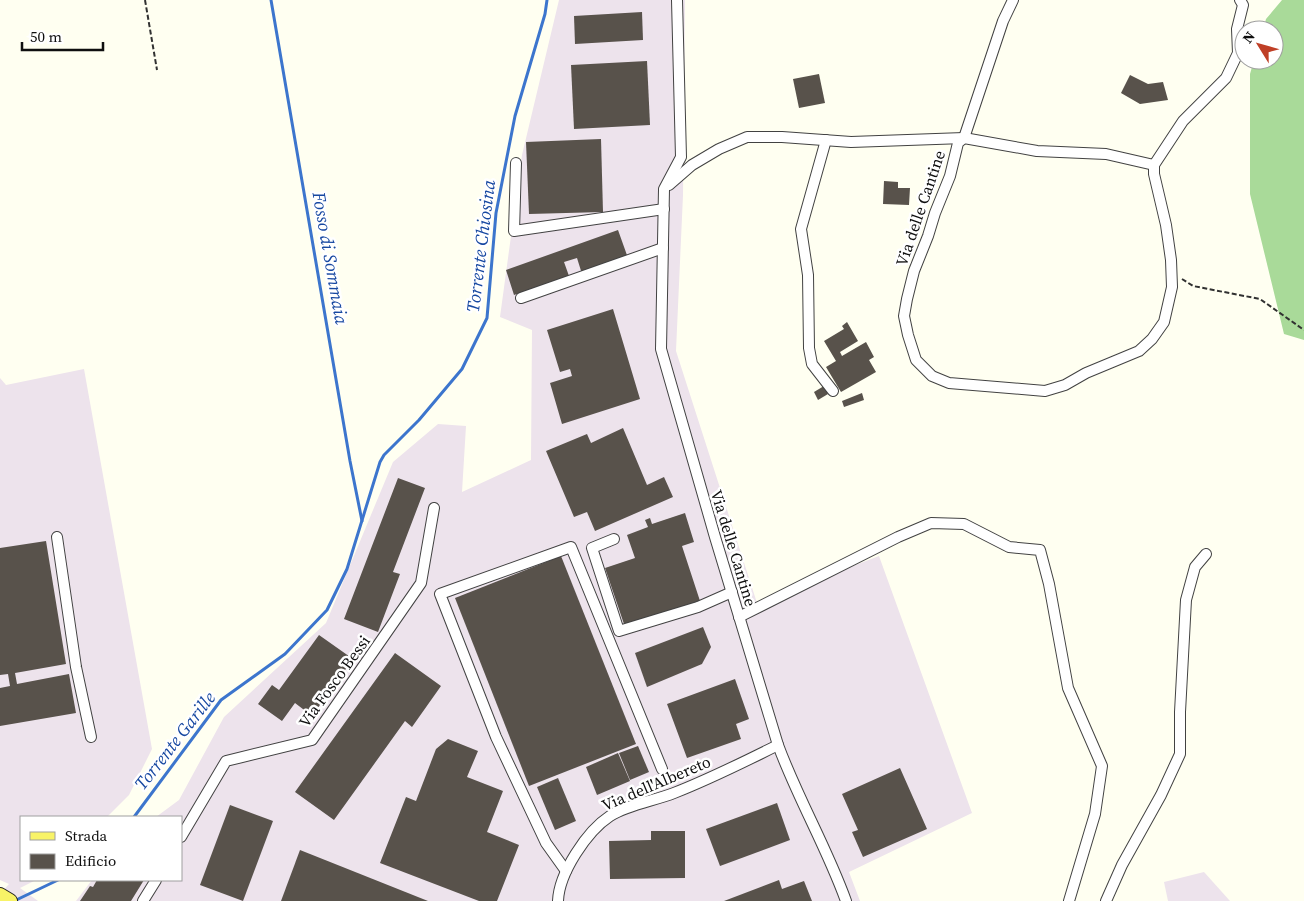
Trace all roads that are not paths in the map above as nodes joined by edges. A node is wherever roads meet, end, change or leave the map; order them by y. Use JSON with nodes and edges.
{"nodes":[{"id":1,"x":677,"y":0,"type":"edge"},
{"id":2,"x":1013,"y":0,"type":"edge"},
{"id":3,"x":1240,"y":0,"type":"edge"},
{"id":4,"x":964,"y":138,"type":"junction"},
{"id":5,"x":826,"y":140,"type":"junction"},
{"id":6,"x":516,"y":163,"type":"dead end"},
{"id":7,"x":1154,"y":165,"type":"junction"},
{"id":8,"x":664,"y":189,"type":"junction"},
{"id":9,"x":664,"y":209,"type":"junction"},
{"id":10,"x":663,"y":248,"type":"junction"},
{"id":11,"x":521,"y":298,"type":"dead end"},
{"id":12,"x":833,"y":391,"type":"dead end"},
{"id":13,"x":434,"y":508,"type":"dead end"},
{"id":14,"x":57,"y":537,"type":"dead end"},
{"id":15,"x":614,"y":540,"type":"dead end"},
{"id":16,"x":1206,"y":554,"type":"dead end"},
{"id":17,"x":732,"y":592,"type":"junction"},
{"id":18,"x":739,"y":616,"type":"junction"},
{"id":19,"x":91,"y":737,"type":"dead end"},
{"id":20,"x":778,"y":746,"type":"junction"},
{"id":21,"x":662,"y":769,"type":"dead end"},
{"id":22,"x":182,"y":835,"type":"edge"},
{"id":23,"x":566,"y":871,"type":"junction"},
{"id":24,"x":155,"y":881,"type":"edge"},
{"id":25,"x":0,"y":895,"type":"edge"},
{"id":26,"x":10,"y":901,"type":"edge"},
{"id":27,"x":143,"y":901,"type":"edge"},
{"id":28,"x":558,"y":901,"type":"edge"},
{"id":29,"x":846,"y":901,"type":"edge"},
{"id":30,"x":1069,"y":901,"type":"edge"},
{"id":31,"x":1106,"y":901,"type":"edge"}],
"edges":[{"from":1,"to":8,"type":"street","name":"Via delle Cantine"},
{"from":2,"to":4,"type":"street","name":"Via delle Cantine"},
{"from":3,"to":7,"type":"street"},
{"from":4,"to":5,"type":"street","name":"Via delle Cantine"},
{"from":4,"to":7,"type":"street","name":"Via delle Cantine"},
{"from":4,"to":7,"type":"street","name":"Via delle Cantine"},
{"from":5,"to":8,"type":"street","name":"Via delle Cantine"},
{"from":5,"to":12,"type":"street"},
{"from":6,"to":9,"type":"street"},
{"from":8,"to":9,"type":"street","name":"Via delle Cantine"},
{"from":9,"to":10,"type":"street","name":"Via delle Cantine"},
{"from":10,"to":11,"type":"street"},
{"from":10,"to":17,"type":"street","name":"Via delle Cantine"},
{"from":13,"to":22,"type":"street","name":"Via Fosco Bessi"},
{"from":14,"to":19,"type":"street"},
{"from":15,"to":17,"type":"street"},
{"from":16,"to":31,"type":"street"},
{"from":17,"to":18,"type":"street","name":"Via delle Cantine"},
{"from":18,"to":20,"type":"street","name":"Via delle Cantine"},
{"from":18,"to":30,"type":"street"},
{"from":20,"to":23,"type":"street","name":"Via dell'Albereto"},
{"from":20,"to":29,"type":"street","name":"Via delle Cantine"},
{"from":21,"to":23,"type":"street"},
{"from":23,"to":28,"type":"street","name":"Via dell'Albereto"},
{"from":24,"to":27,"type":"street"},
{"from":25,"to":26,"type":"main road"}]}
